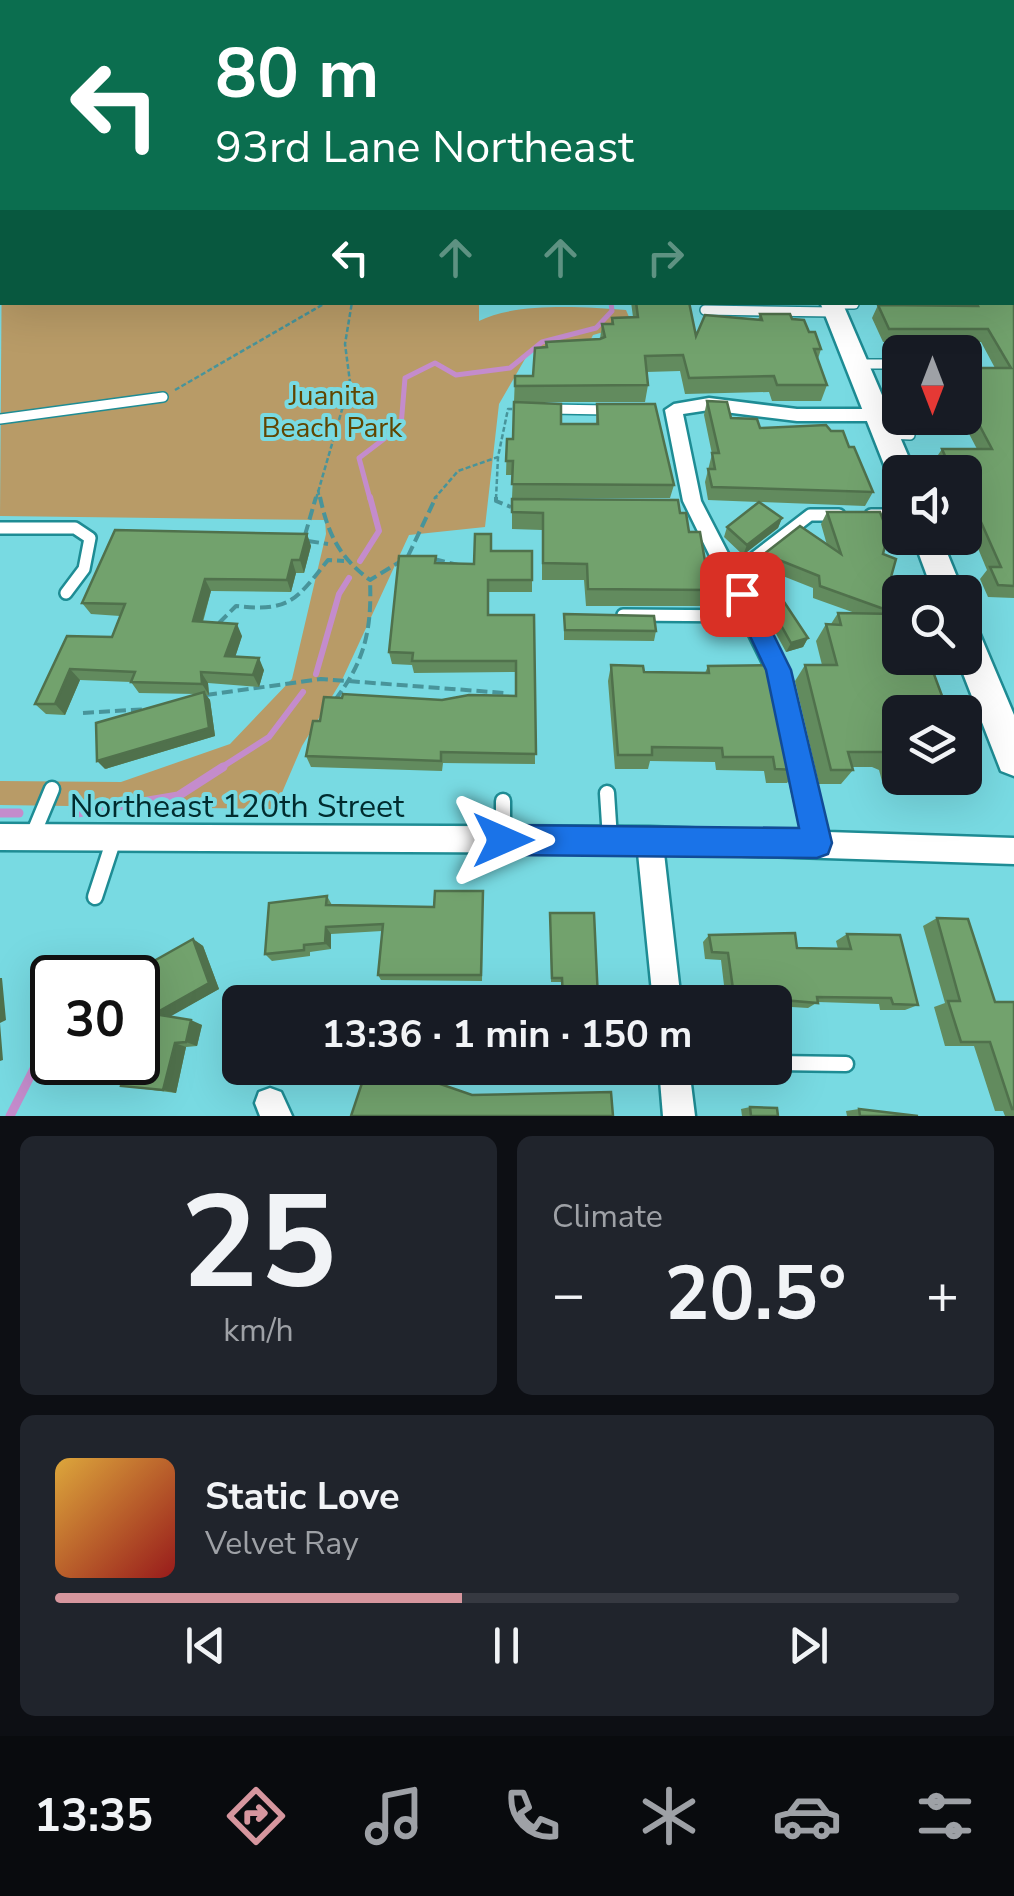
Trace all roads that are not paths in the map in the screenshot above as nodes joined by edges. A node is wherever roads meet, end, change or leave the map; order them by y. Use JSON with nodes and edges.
{"nodes":[{"id":1,"x":838,"y":306,"type":"edge"},
{"id":2,"x":705,"y":310,"type":"dead end"},
{"id":3,"x":856,"y":364,"type":"junction"},
{"id":4,"x":882,"y":364,"type":"edge"},
{"id":5,"x":163,"y":397,"type":"road end"},
{"id":6,"x":518,"y":409,"type":"edge"},
{"id":7,"x":616,"y":410,"type":"edge"},
{"id":8,"x":882,"y":412,"type":"edge"},
{"id":9,"x":0,"y":419,"type":"edge"},
{"id":10,"x":882,"y":427,"type":"edge"},
{"id":11,"x":846,"y":515,"type":"edge"},
{"id":12,"x":864,"y":515,"type":"edge"},
{"id":13,"x":882,"y":515,"type":"edge"},
{"id":14,"x":0,"y":528,"type":"edge"},
{"id":15,"x":731,"y":576,"type":"junction"},
{"id":16,"x":66,"y":593,"type":"dead end"},
{"id":17,"x":615,"y":615,"type":"edge"},
{"id":18,"x":752,"y":616,"type":"junction"},
{"id":19,"x":982,"y":667,"type":"edge"},
{"id":20,"x":1014,"y":759,"type":"edge"},
{"id":21,"x":52,"y":790,"type":"dead end"},
{"id":22,"x":607,"y":793,"type":"dead end"},
{"id":23,"x":504,"y":801,"type":"dead end"},
{"id":24,"x":0,"y":836,"type":"edge"},
{"id":25,"x":31,"y":838,"type":"junction"},
{"id":26,"x":114,"y":838,"type":"junction"},
{"id":27,"x":503,"y":840,"type":"junction"},
{"id":28,"x":610,"y":840,"type":"junction"},
{"id":29,"x":650,"y":840,"type":"junction"},
{"id":30,"x":817,"y":843,"type":"junction"},
{"id":31,"x":1014,"y":852,"type":"edge"},
{"id":32,"x":95,"y":897,"type":"dead end"},
{"id":33,"x":665,"y":985,"type":"edge"},
{"id":34,"x":792,"y":1063,"type":"edge"},
{"id":35,"x":846,"y":1064,"type":"dead end"},
{"id":36,"x":676,"y":1085,"type":"edge"},
{"id":37,"x":679,"y":1116,"type":"edge"}],
"edges":[{"from":1,"to":2,"type":"lane"},
{"from":1,"to":3,"type":"street"},
{"from":3,"to":4,"type":"lane"},
{"from":3,"to":8,"type":"street"},
{"from":5,"to":9,"type":"lane"},
{"from":6,"to":7,"type":"lane"},
{"from":10,"to":15,"type":"street"},
{"from":11,"to":15,"type":"lane"},
{"from":12,"to":13,"type":"lane"},
{"from":14,"to":16,"type":"lane"},
{"from":15,"to":18,"type":"street"},
{"from":17,"to":18,"type":"lane"},
{"from":18,"to":30,"type":"street"},
{"from":19,"to":20,"type":"street"},
{"from":21,"to":25,"type":"lane"},
{"from":22,"to":28,"type":"lane"},
{"from":23,"to":27,"type":"lane"},
{"from":24,"to":25,"type":"street","name":"Northeast 120th Street"},
{"from":25,"to":26,"type":"street","name":"Northeast 120th Street"},
{"from":26,"to":27,"type":"street","name":"Northeast 120th Street"},
{"from":26,"to":32,"type":"lane"},
{"from":27,"to":28,"type":"street","name":"Northeast 120th Street"},
{"from":28,"to":29,"type":"street","name":"Northeast 120th Street"},
{"from":29,"to":30,"type":"street","name":"Northeast 120th Street"},
{"from":29,"to":33,"type":"street"},
{"from":30,"to":31,"type":"street","name":"Northeast 120th Street"},
{"from":34,"to":35,"type":"lane"},
{"from":36,"to":37,"type":"street"}]}
